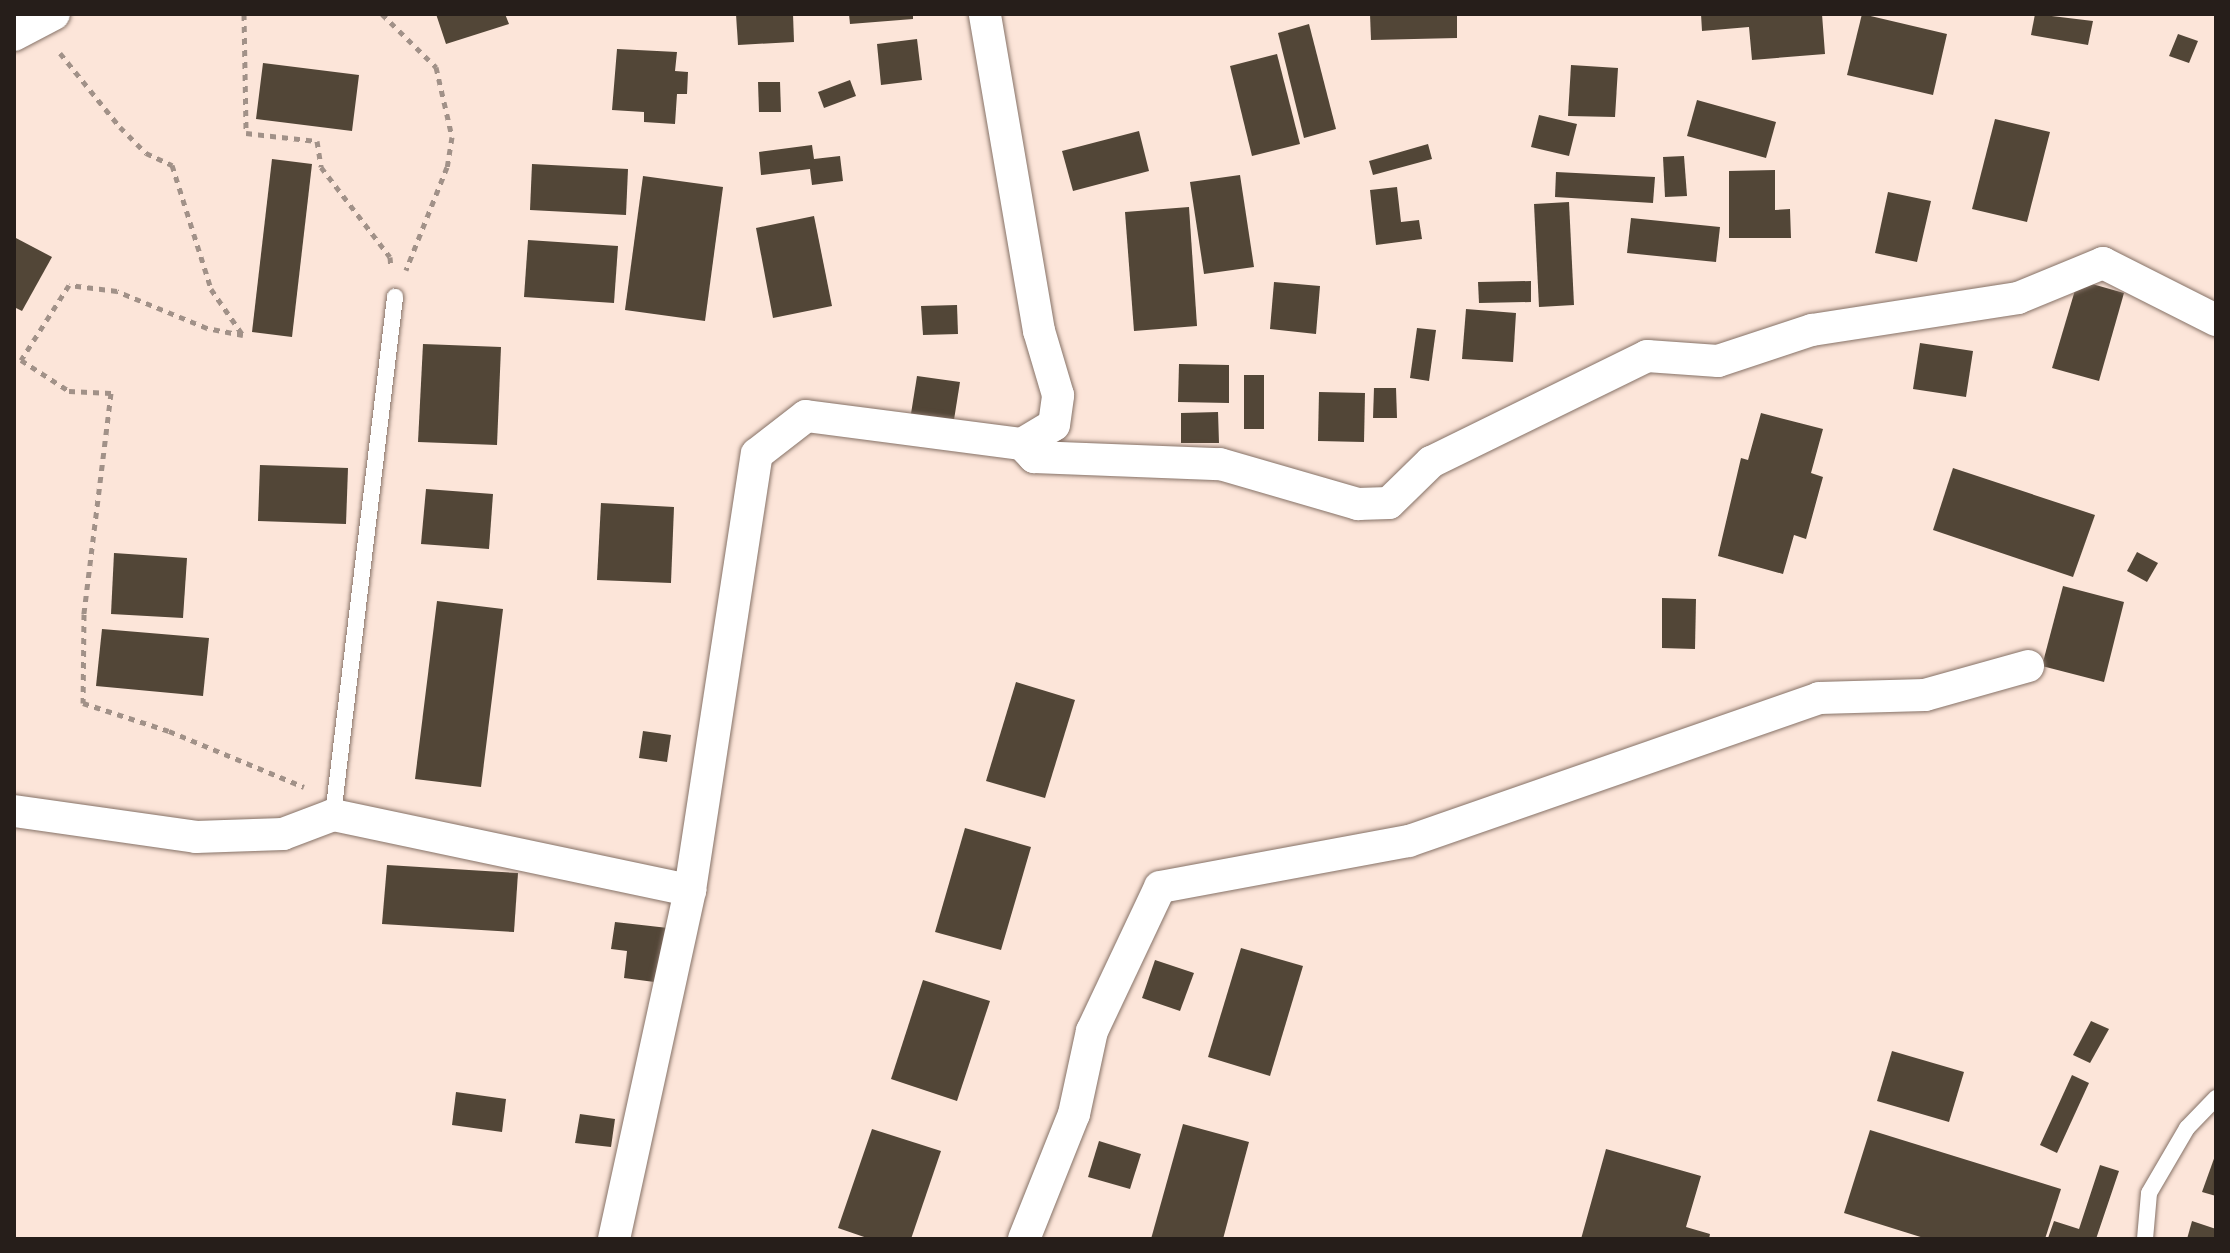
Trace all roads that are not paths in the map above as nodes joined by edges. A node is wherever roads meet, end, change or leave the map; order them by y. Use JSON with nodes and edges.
{"nodes":[{"id":1,"x":985,"y":14,"type":"edge"},
{"id":2,"x":395,"y":297,"type":"road end"},
{"id":3,"x":2216,"y":320,"type":"edge"},
{"id":4,"x":1022,"y":444,"type":"junction"},
{"id":5,"x":2028,"y":666,"type":"dead end"},
{"id":6,"x":334,"y":808,"type":"junction"},
{"id":7,"x":14,"y":811,"type":"edge"},
{"id":8,"x":690,"y":890,"type":"junction"},
{"id":9,"x":2216,"y":1098,"type":"edge"},
{"id":10,"x":614,"y":1239,"type":"edge"},
{"id":11,"x":1024,"y":1239,"type":"edge"},
{"id":12,"x":2145,"y":1239,"type":"edge"}],
"edges":[{"from":1,"to":4,"type":"street"},
{"from":2,"to":6,"type":"lane"},
{"from":3,"to":4,"type":"street"},
{"from":4,"to":8,"type":"street"},
{"from":5,"to":11,"type":"street"},
{"from":6,"to":7,"type":"street"},
{"from":6,"to":8,"type":"street"},
{"from":8,"to":10,"type":"street"},
{"from":9,"to":12,"type":"lane"}]}
